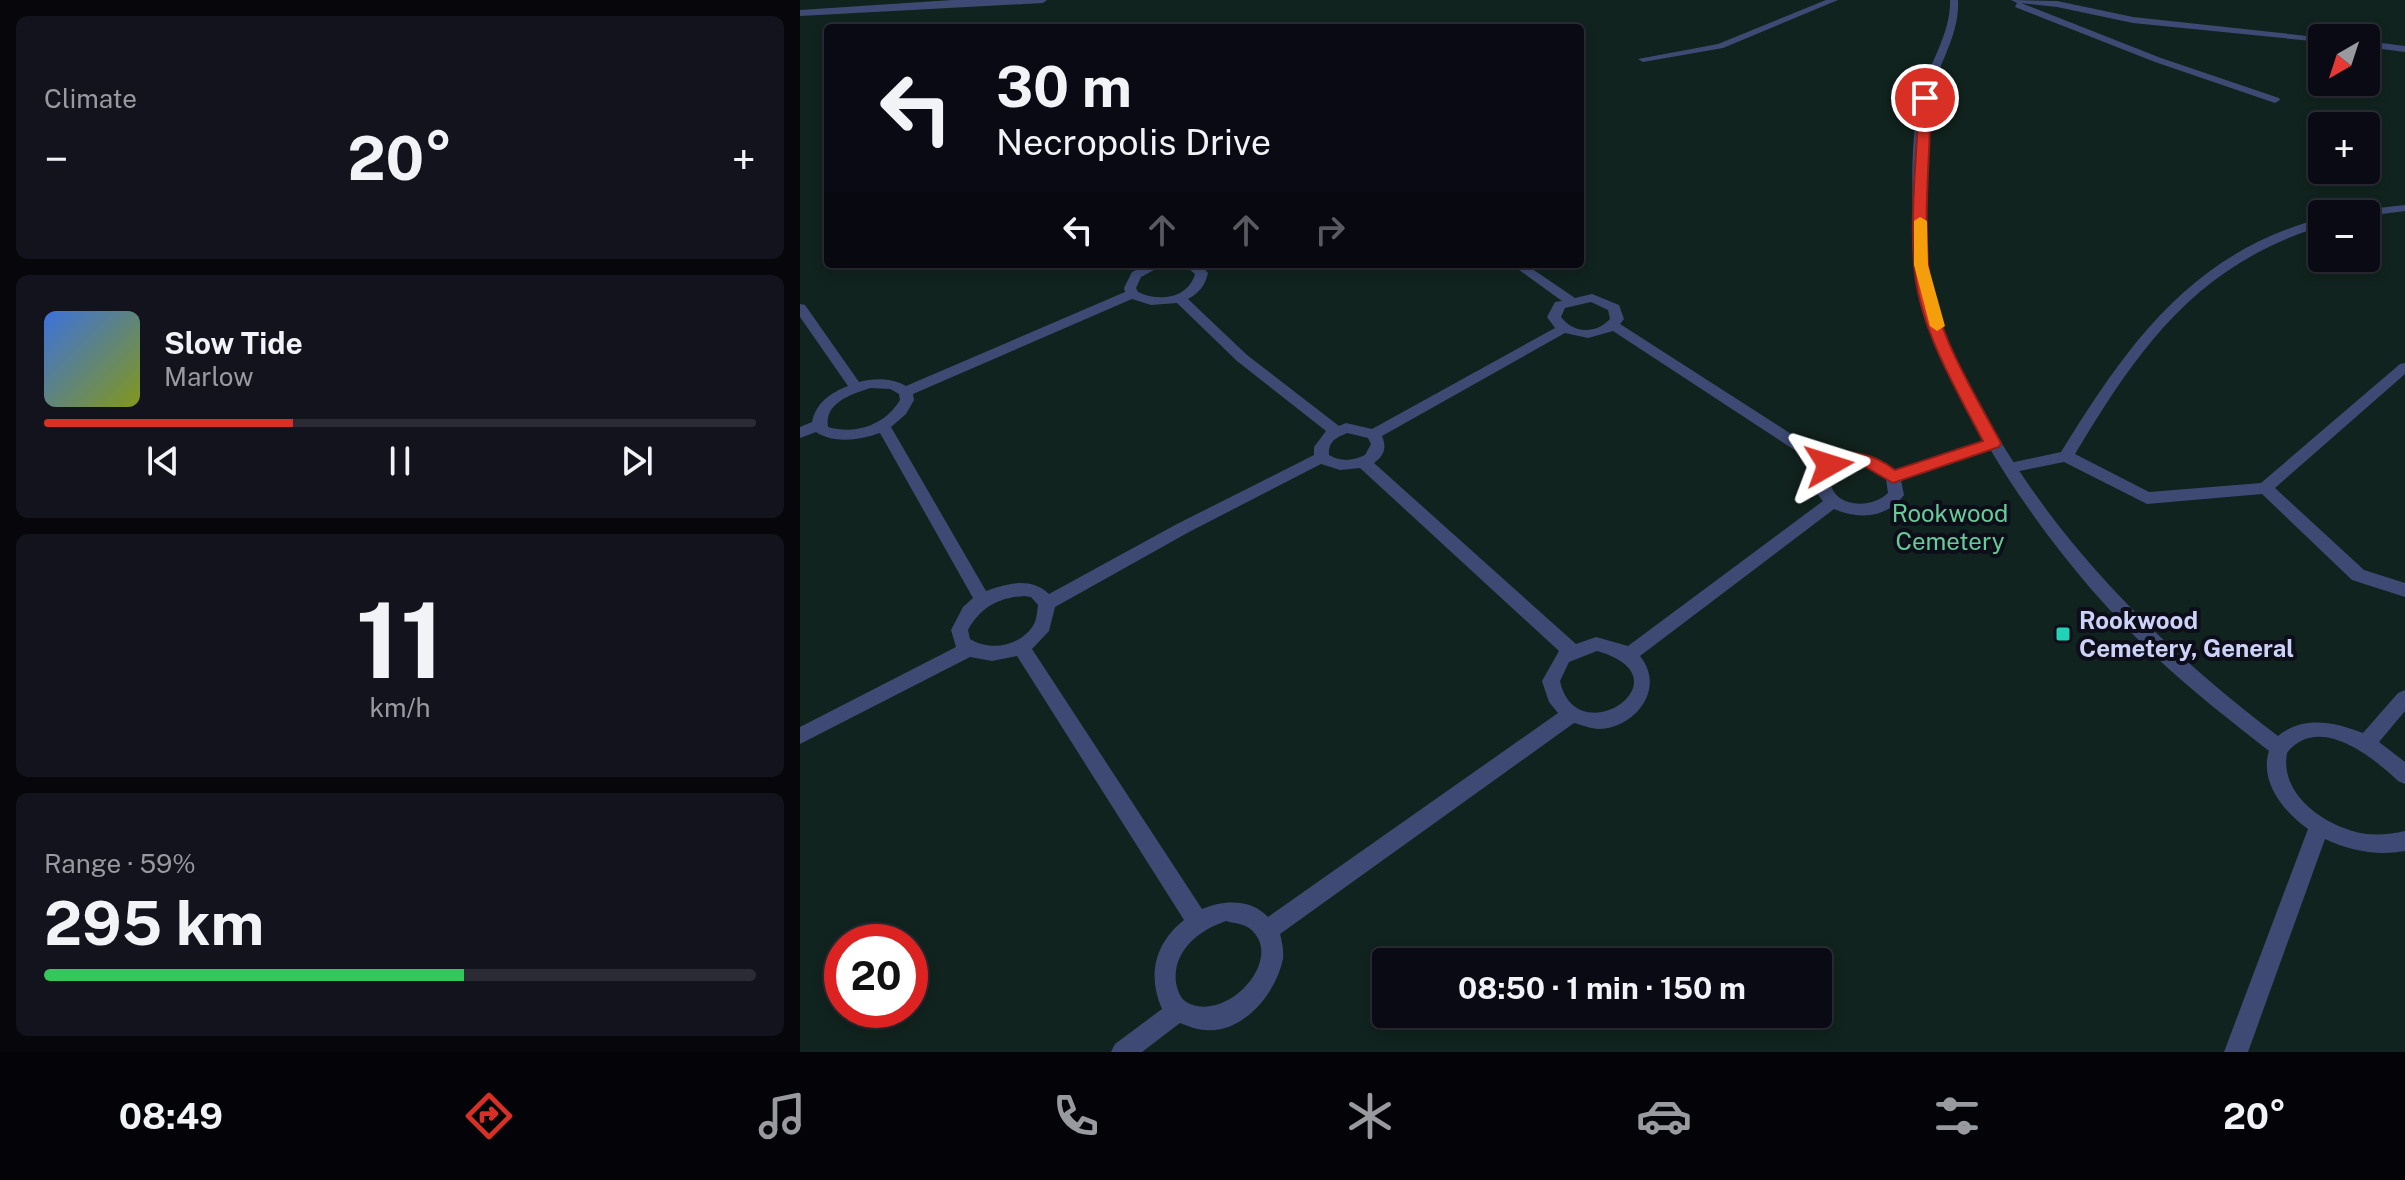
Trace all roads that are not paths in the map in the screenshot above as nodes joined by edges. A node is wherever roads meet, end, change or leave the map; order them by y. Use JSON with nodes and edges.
{"nodes":[{"id":1,"x":962,"y":0,"type":"edge"},
{"id":2,"x":1043,"y":0,"type":"edge"},
{"id":3,"x":1834,"y":0,"type":"edge"},
{"id":4,"x":1954,"y":0,"type":"edge"},
{"id":5,"x":2007,"y":0,"type":"edge"},
{"id":6,"x":2015,"y":0,"type":"edge"},
{"id":7,"x":944,"y":5,"type":"junction"},
{"id":8,"x":800,"y":13,"type":"edge"},
{"id":9,"x":2308,"y":38,"type":"edge"},
{"id":10,"x":2380,"y":46,"type":"edge"},
{"id":11,"x":2405,"y":49,"type":"edge"},
{"id":12,"x":1643,"y":59,"type":"dead end"},
{"id":13,"x":2275,"y":100,"type":"dead end"},
{"id":14,"x":2405,"y":208,"type":"edge"},
{"id":15,"x":2380,"y":209,"type":"edge"},
{"id":16,"x":2308,"y":226,"type":"edge"},
{"id":17,"x":1147,"y":268,"type":"edge"},
{"id":18,"x":1199,"y":268,"type":"edge"},
{"id":19,"x":1523,"y":268,"type":"edge"},
{"id":20,"x":1132,"y":294,"type":"junction"},
{"id":21,"x":1179,"y":298,"type":"junction"},
{"id":22,"x":1570,"y":300,"type":"junction"},
{"id":23,"x":800,"y":308,"type":"edge"},
{"id":24,"x":1613,"y":325,"type":"junction"},
{"id":25,"x":1563,"y":329,"type":"junction"},
{"id":26,"x":2405,"y":367,"type":"edge"},
{"id":27,"x":856,"y":388,"type":"junction"},
{"id":28,"x":905,"y":392,"type":"junction"},
{"id":29,"x":819,"y":425,"type":"junction"},
{"id":30,"x":883,"y":425,"type":"junction"},
{"id":31,"x":1336,"y":431,"type":"junction"},
{"id":32,"x":800,"y":433,"type":"edge"},
{"id":33,"x":1374,"y":434,"type":"junction"},
{"id":34,"x":1993,"y":443,"type":"junction"},
{"id":35,"x":2066,"y":456,"type":"junction"},
{"id":36,"x":1322,"y":457,"type":"junction"},
{"id":37,"x":1364,"y":463,"type":"junction"},
{"id":38,"x":1829,"y":465,"type":"junction"},
{"id":39,"x":2010,"y":468,"type":"junction"},
{"id":40,"x":1893,"y":477,"type":"junction"},
{"id":41,"x":2265,"y":488,"type":"junction"},
{"id":42,"x":1833,"y":502,"type":"junction"},
{"id":43,"x":2405,"y":590,"type":"edge"},
{"id":44,"x":983,"y":600,"type":"junction"},
{"id":45,"x":1047,"y":603,"type":"junction"},
{"id":46,"x":1021,"y":647,"type":"junction"},
{"id":47,"x":967,"y":650,"type":"junction"},
{"id":48,"x":1571,"y":651,"type":"junction"},
{"id":49,"x":1629,"y":655,"type":"junction"},
{"id":50,"x":2405,"y":698,"type":"edge"},
{"id":51,"x":1572,"y":714,"type":"junction"},
{"id":52,"x":800,"y":736,"type":"edge"},
{"id":53,"x":2366,"y":743,"type":"junction"},
{"id":54,"x":2279,"y":748,"type":"junction"},
{"id":55,"x":2405,"y":775,"type":"edge"},
{"id":56,"x":2319,"y":826,"type":"junction"},
{"id":57,"x":2405,"y":841,"type":"edge"},
{"id":58,"x":1197,"y":921,"type":"junction"},
{"id":59,"x":1267,"y":930,"type":"junction"},
{"id":60,"x":1178,"y":1011,"type":"junction"},
{"id":61,"x":1123,"y":1052,"type":"edge"},
{"id":62,"x":2236,"y":1052,"type":"edge"}],
"edges":[{"from":1,"to":7,"type":"street"},
{"from":2,"to":7,"type":"street"},
{"from":3,"to":12,"type":"street"},
{"from":4,"to":34,"type":"street"},
{"from":5,"to":13,"type":"street"},
{"from":6,"to":9,"type":"street"},
{"from":7,"to":8,"type":"street"},
{"from":10,"to":11,"type":"street"},
{"from":14,"to":15,"type":"street"},
{"from":16,"to":35,"type":"street"},
{"from":17,"to":20,"type":"street"},
{"from":18,"to":21,"type":"street"},
{"from":19,"to":22,"type":"street"},
{"from":20,"to":21,"type":"street"},
{"from":20,"to":28,"type":"street"},
{"from":21,"to":31,"type":"street"},
{"from":22,"to":24,"type":"street"},
{"from":22,"to":25,"type":"street"},
{"from":23,"to":27,"type":"street"},
{"from":24,"to":25,"type":"street"},
{"from":24,"to":38,"type":"street"},
{"from":25,"to":33,"type":"street"},
{"from":26,"to":41,"type":"street"},
{"from":27,"to":28,"type":"street"},
{"from":27,"to":29,"type":"street"},
{"from":28,"to":30,"type":"street"},
{"from":29,"to":30,"type":"street"},
{"from":29,"to":32,"type":"street"},
{"from":30,"to":44,"type":"street"},
{"from":31,"to":33,"type":"street"},
{"from":31,"to":36,"type":"street"},
{"from":33,"to":37,"type":"street"},
{"from":34,"to":39,"type":"street"},
{"from":34,"to":40,"type":"street"},
{"from":35,"to":39,"type":"street"},
{"from":35,"to":41,"type":"street"},
{"from":36,"to":37,"type":"street"},
{"from":36,"to":45,"type":"street"},
{"from":37,"to":48,"type":"street"},
{"from":38,"to":40,"type":"street"},
{"from":38,"to":42,"type":"street"},
{"from":39,"to":54,"type":"street"},
{"from":40,"to":42,"type":"street"},
{"from":41,"to":43,"type":"street"},
{"from":42,"to":49,"type":"street"},
{"from":44,"to":45,"type":"street"},
{"from":44,"to":47,"type":"street"},
{"from":45,"to":46,"type":"street"},
{"from":46,"to":47,"type":"street"},
{"from":46,"to":58,"type":"street"},
{"from":47,"to":52,"type":"street"},
{"from":48,"to":49,"type":"street"},
{"from":48,"to":51,"type":"street"},
{"from":49,"to":51,"type":"street"},
{"from":50,"to":53,"type":"street"},
{"from":51,"to":59,"type":"street"},
{"from":53,"to":54,"type":"street"},
{"from":53,"to":55,"type":"street"},
{"from":54,"to":56,"type":"street"},
{"from":56,"to":57,"type":"street"},
{"from":56,"to":62,"type":"street"},
{"from":58,"to":59,"type":"street"},
{"from":58,"to":60,"type":"street"},
{"from":59,"to":60,"type":"street"},
{"from":60,"to":61,"type":"street"}]}
